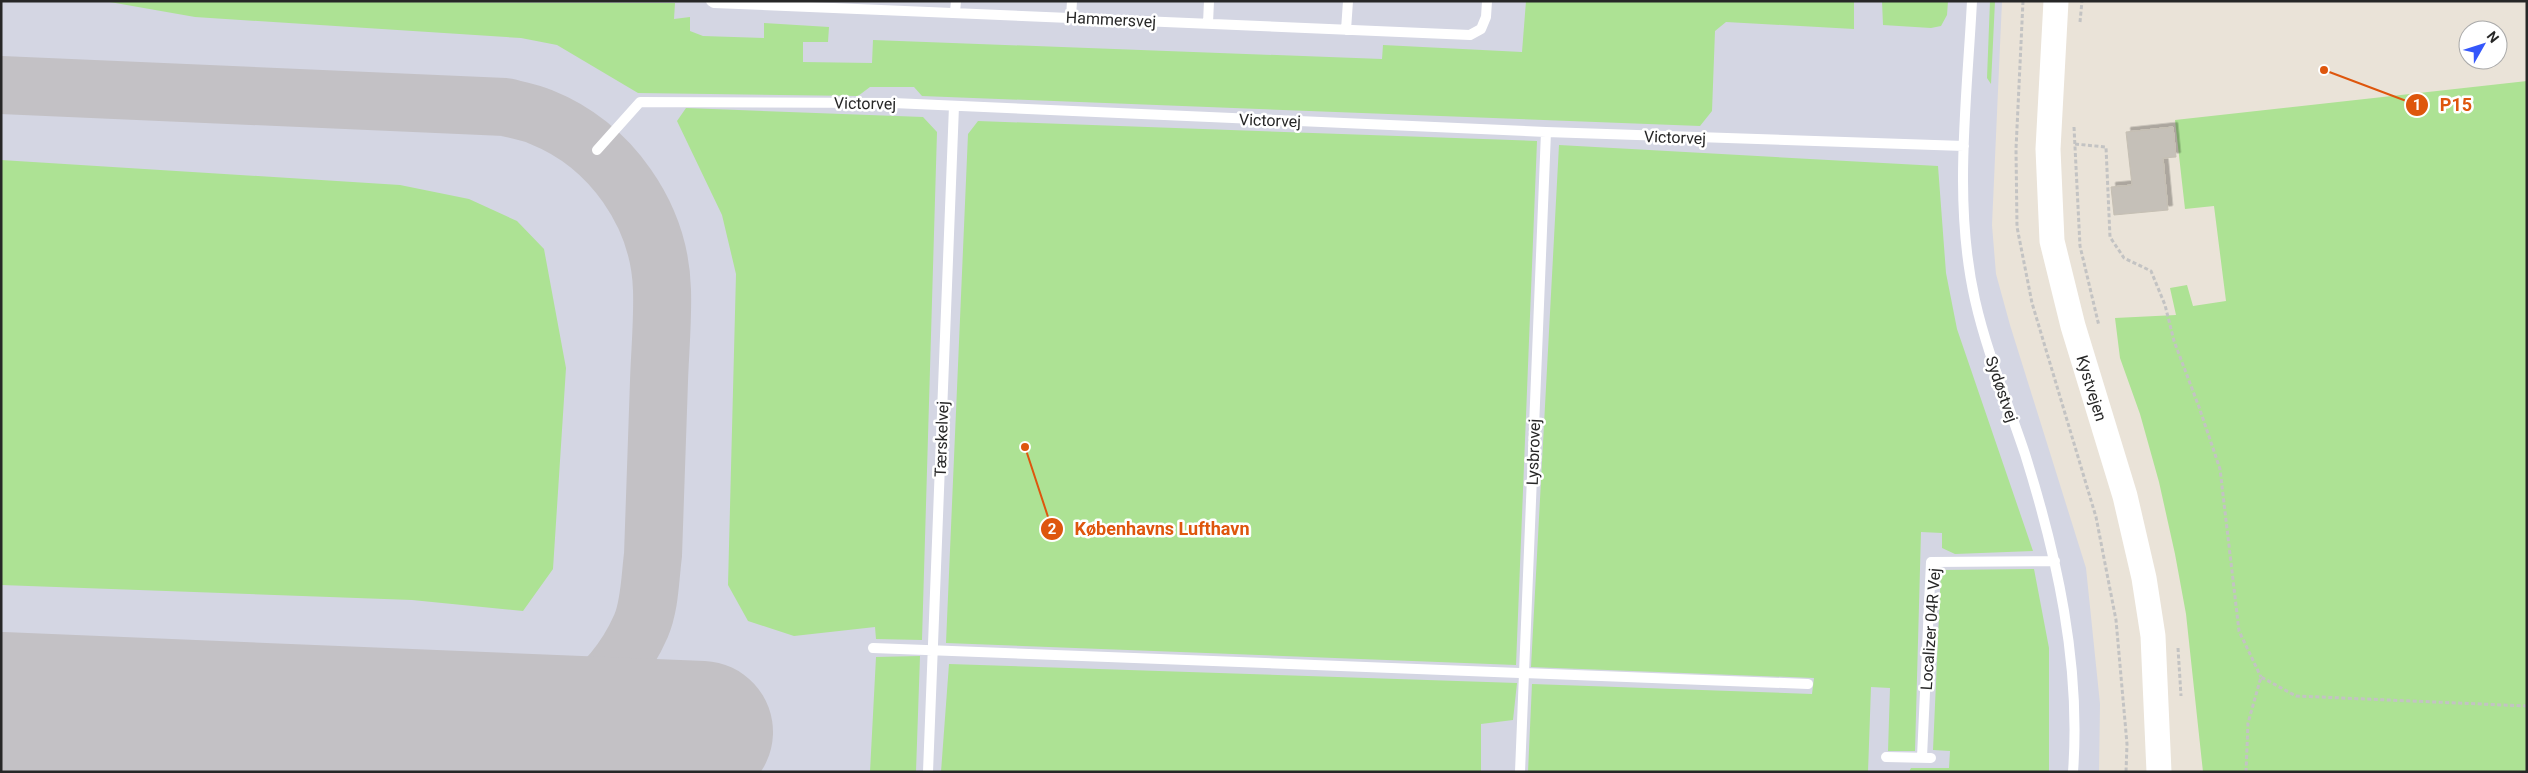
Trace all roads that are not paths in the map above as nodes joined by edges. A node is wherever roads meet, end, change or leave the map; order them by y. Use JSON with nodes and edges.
{"nodes":[{"id":1,"x":711,"y":1,"type":"edge"},
{"id":2,"x":956,"y":1,"type":"edge"},
{"id":3,"x":1072,"y":1,"type":"edge"},
{"id":4,"x":1209,"y":1,"type":"edge"},
{"id":5,"x":1348,"y":1,"type":"edge"},
{"id":6,"x":1487,"y":1,"type":"edge"},
{"id":7,"x":1972,"y":1,"type":"edge"},
{"id":8,"x":2056,"y":1,"type":"edge"},
{"id":9,"x":762,"y":3,"type":"edge"},
{"id":10,"x":902,"y":6,"type":"edge"},
{"id":11,"x":955,"y":12,"type":"junction"},
{"id":12,"x":1071,"y":17,"type":"junction"},
{"id":13,"x":1208,"y":23,"type":"junction"},
{"id":14,"x":1346,"y":30,"type":"junction"},
{"id":15,"x":954,"y":106,"type":"junction"},
{"id":16,"x":1546,"y":132,"type":"junction"},
{"id":17,"x":1964,"y":146,"type":"junction"},
{"id":18,"x":597,"y":150,"type":"dead end"},
{"id":19,"x":2055,"y":561,"type":"junction"},
{"id":20,"x":873,"y":648,"type":"dead end"},
{"id":21,"x":933,"y":652,"type":"junction"},
{"id":22,"x":1524,"y":674,"type":"junction"},
{"id":23,"x":1808,"y":684,"type":"dead end"},
{"id":24,"x":1886,"y":757,"type":"dead end"},
{"id":25,"x":928,"y":772,"type":"edge"},
{"id":26,"x":1520,"y":772,"type":"edge"},
{"id":27,"x":2073,"y":772,"type":"edge"},
{"id":28,"x":2159,"y":772,"type":"edge"}],
"edges":[{"from":1,"to":9,"type":"lane","name":"Hammersvej"},
{"from":2,"to":11,"type":"lane"},
{"from":3,"to":12,"type":"lane"},
{"from":4,"to":13,"type":"lane"},
{"from":5,"to":14,"type":"lane"},
{"from":6,"to":14,"type":"lane","name":"Hammersvej"},
{"from":7,"to":17,"type":"lane","name":"Sydøstvej"},
{"from":8,"to":28,"type":"street","name":"Kystvejen"},
{"from":9,"to":10,"type":"lane","name":"Hammersvej"},
{"from":10,"to":11,"type":"lane","name":"Hammersvej"},
{"from":11,"to":12,"type":"lane","name":"Hammersvej"},
{"from":12,"to":13,"type":"lane","name":"Hammersvej"},
{"from":13,"to":14,"type":"lane","name":"Hammersvej"},
{"from":15,"to":16,"type":"lane","name":"Victorvej"},
{"from":15,"to":18,"type":"lane","name":"Victorvej"},
{"from":15,"to":21,"type":"lane","name":"Tærskelvej"},
{"from":16,"to":17,"type":"lane","name":"Victorvej"},
{"from":16,"to":22,"type":"lane","name":"Lysbrovej"},
{"from":17,"to":19,"type":"lane","name":"Sydøstvej"},
{"from":19,"to":24,"type":"lane","name":"Localizer 04R Vej"},
{"from":19,"to":27,"type":"lane","name":"Sydøstvej"},
{"from":20,"to":21,"type":"lane"},
{"from":21,"to":22,"type":"lane"},
{"from":21,"to":25,"type":"lane","name":"Tærskelvej"},
{"from":22,"to":23,"type":"lane"},
{"from":22,"to":26,"type":"lane","name":"Lysbrovej"}]}
